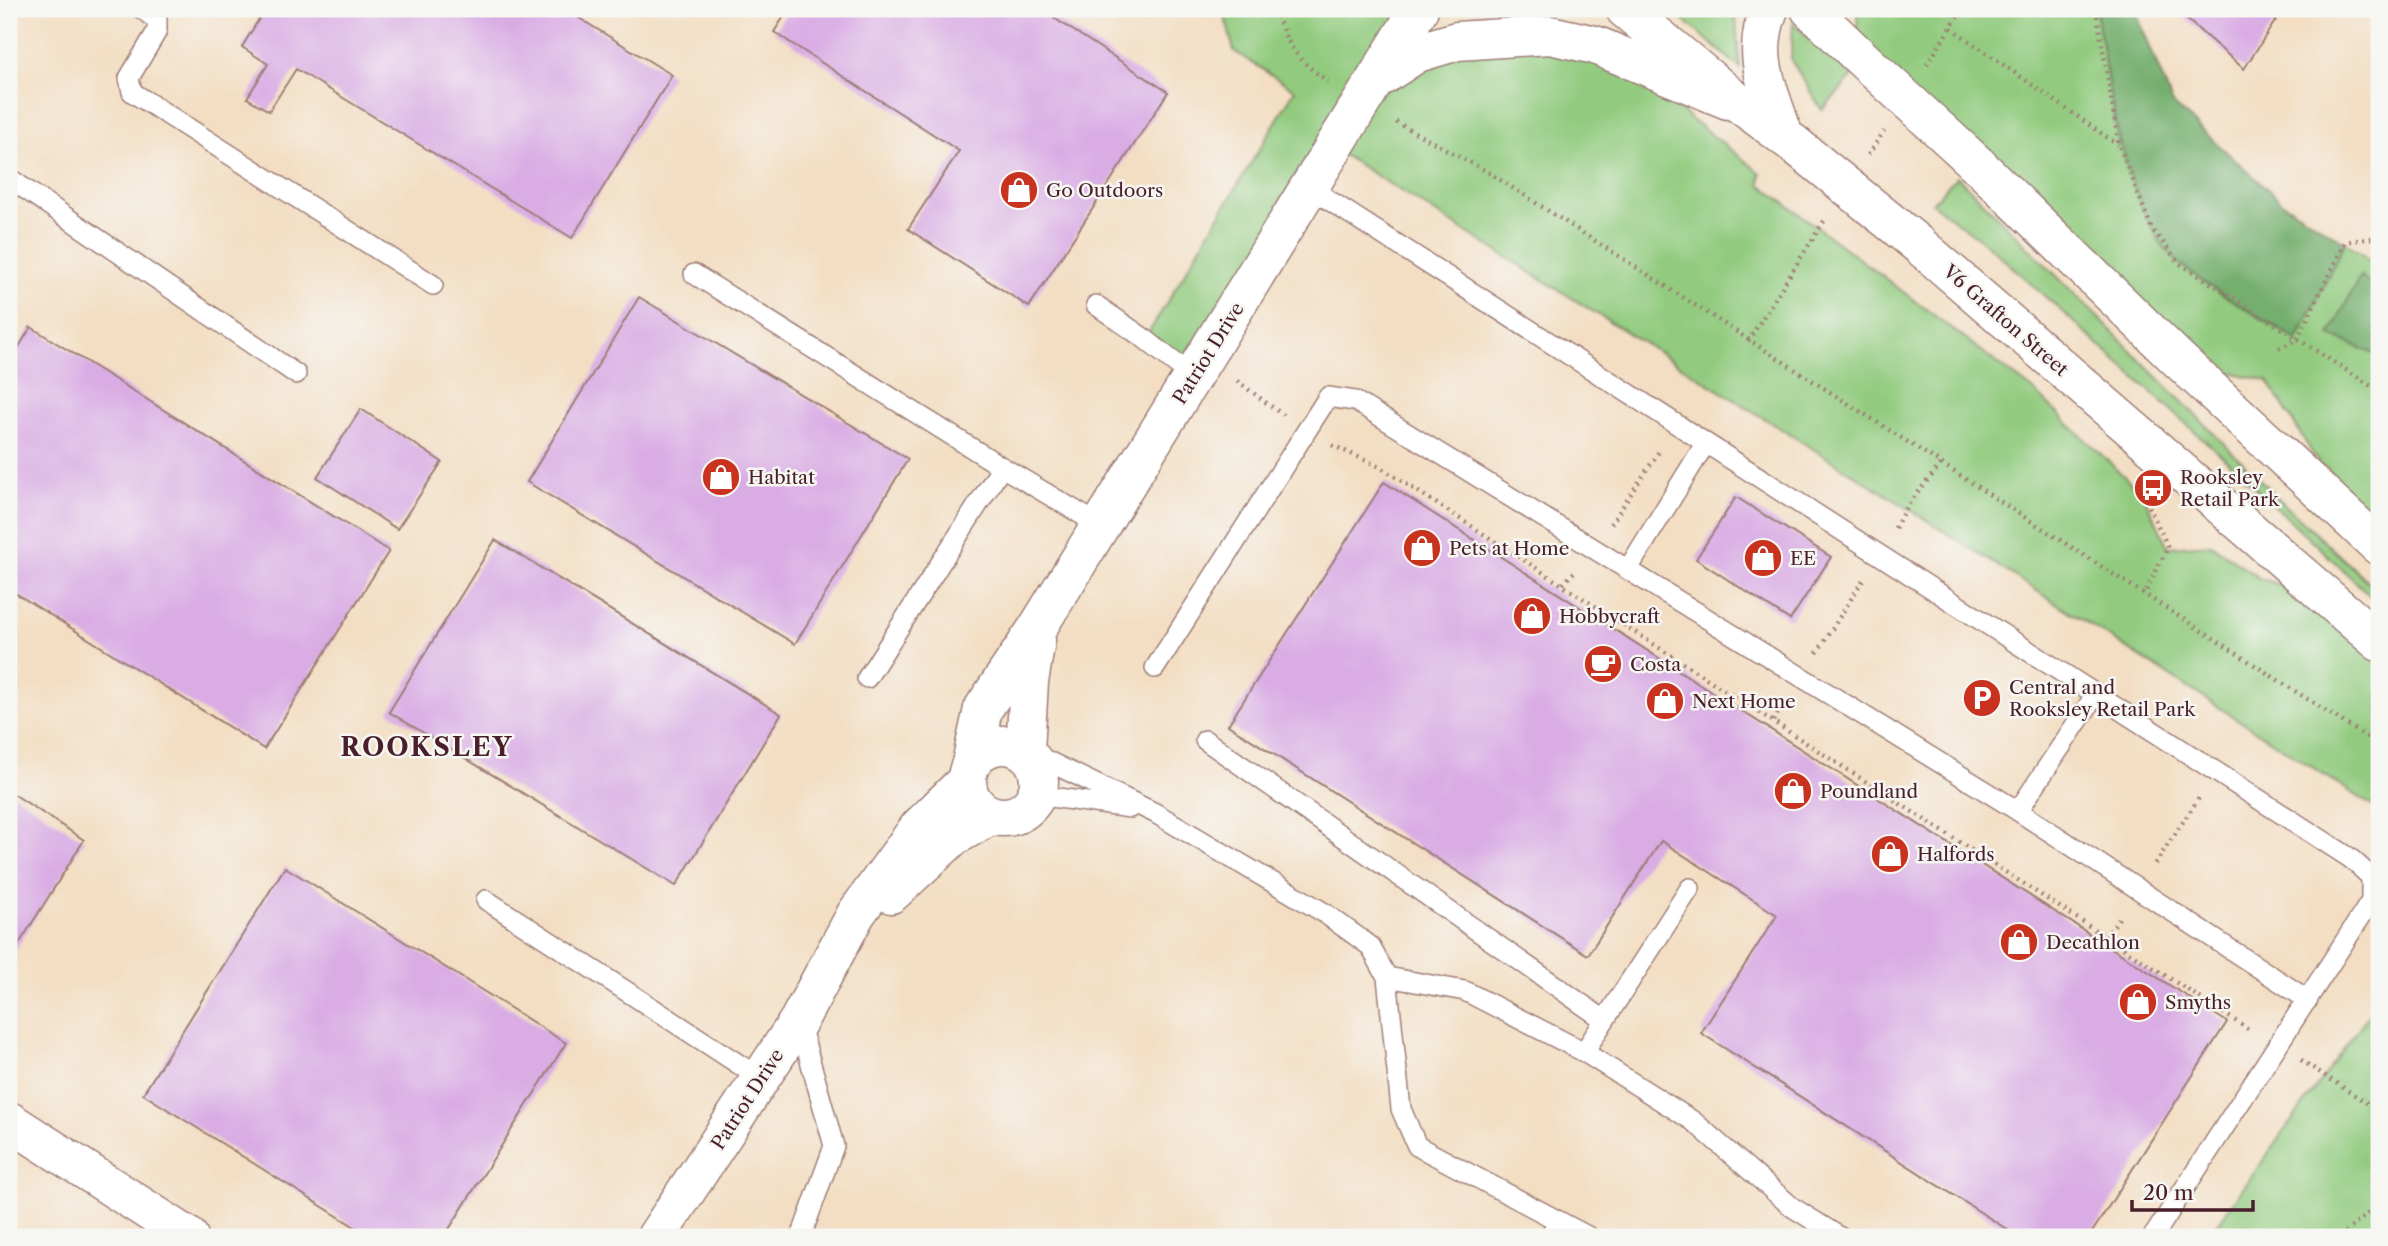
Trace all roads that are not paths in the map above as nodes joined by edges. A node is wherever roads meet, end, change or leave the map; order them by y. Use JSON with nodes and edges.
{"nodes":[{"id":1,"x":142,"y":9,"type":"edge"},
{"id":2,"x":1419,"y":9,"type":"edge"},
{"id":3,"x":1625,"y":9,"type":"edge"},
{"id":4,"x":1769,"y":9,"type":"edge"},
{"id":5,"x":1833,"y":26,"type":"edge"},
{"id":6,"x":1370,"y":91,"type":"junction"},
{"id":7,"x":1741,"y":105,"type":"junction"},
{"id":8,"x":1789,"y":140,"type":"junction"},
{"id":9,"x":9,"y":178,"type":"edge"},
{"id":10,"x":1310,"y":188,"type":"junction"},
{"id":11,"x":694,"y":274,"type":"dead end"},
{"id":12,"x":433,"y":285,"type":"dead end"},
{"id":13,"x":1096,"y":305,"type":"dead end"},
{"id":14,"x":1199,"y":367,"type":"junction"},
{"id":15,"x":296,"y":374,"type":"dead end"},
{"id":16,"x":1705,"y":444,"type":"junction"},
{"id":17,"x":1002,"y":467,"type":"junction"},
{"id":18,"x":1101,"y":526,"type":"junction"},
{"id":19,"x":2379,"y":546,"type":"edge"},
{"id":20,"x":1628,"y":569,"type":"junction"},
{"id":21,"x":1038,"y":627,"type":"junction"},
{"id":22,"x":2379,"y":642,"type":"edge"},
{"id":23,"x":1155,"y":668,"type":"dead end"},
{"id":24,"x":867,"y":678,"type":"dead end"},
{"id":25,"x":2096,"y":694,"type":"junction"},
{"id":26,"x":1205,"y":740,"type":"dead end"},
{"id":27,"x":1024,"y":750,"type":"junction"},
{"id":28,"x":969,"y":771,"type":"junction"},
{"id":29,"x":1037,"y":795,"type":"junction"},
{"id":30,"x":2018,"y":811,"type":"junction"},
{"id":31,"x":1155,"y":813,"type":"junction"},
{"id":32,"x":990,"y":816,"type":"junction"},
{"id":33,"x":1690,"y":888,"type":"dead end"},
{"id":34,"x":486,"y":900,"type":"dead end"},
{"id":35,"x":833,"y":958,"type":"junction"},
{"id":36,"x":1387,"y":977,"type":"junction"},
{"id":37,"x":2308,"y":1000,"type":"junction"},
{"id":38,"x":1603,"y":1019,"type":"junction"},
{"id":39,"x":799,"y":1020,"type":"junction"},
{"id":40,"x":1584,"y":1052,"type":"junction"},
{"id":41,"x":760,"y":1079,"type":"junction"},
{"id":42,"x":9,"y":1121,"type":"edge"},
{"id":43,"x":1554,"y":1229,"type":"edge"},
{"id":44,"x":189,"y":1237,"type":"edge"},
{"id":45,"x":656,"y":1237,"type":"edge"},
{"id":46,"x":801,"y":1237,"type":"edge"},
{"id":47,"x":1589,"y":1237,"type":"edge"},
{"id":48,"x":1840,"y":1237,"type":"edge"},
{"id":49,"x":2153,"y":1237,"type":"edge"}],
"edges":[{"from":1,"to":12,"type":"lane"},
{"from":2,"to":6,"type":"street","name":"Patriot Drive"},
{"from":3,"to":7,"type":"street","name":"V6 Grafton Street"},
{"from":4,"to":8,"type":"street"},
{"from":5,"to":19,"type":"street","bridge":true},
{"from":6,"to":7,"type":"street","name":"Patriot Drive"},
{"from":6,"to":10,"type":"street","name":"Patriot Drive"},
{"from":7,"to":8,"type":"street","name":"V6 Grafton Street"},
{"from":8,"to":22,"type":"street","name":"V6 Grafton Street","bridge":true},
{"from":9,"to":15,"type":"lane"},
{"from":10,"to":14,"type":"street","name":"Patriot Drive"},
{"from":10,"to":16,"type":"lane"},
{"from":11,"to":17,"type":"lane"},
{"from":13,"to":14,"type":"lane"},
{"from":14,"to":18,"type":"street","name":"Patriot Drive"},
{"from":16,"to":20,"type":"lane"},
{"from":16,"to":25,"type":"lane"},
{"from":17,"to":18,"type":"lane"},
{"from":17,"to":24,"type":"lane"},
{"from":18,"to":21,"type":"street","name":"Patriot Drive"},
{"from":20,"to":23,"type":"lane"},
{"from":20,"to":30,"type":"lane"},
{"from":21,"to":27,"type":"street","name":"Patriot Drive"},
{"from":21,"to":28,"type":"street","name":"Patriot Drive"},
{"from":25,"to":30,"type":"lane"},
{"from":25,"to":37,"type":"lane"},
{"from":26,"to":38,"type":"lane"},
{"from":27,"to":28,"type":"street"},
{"from":27,"to":29,"type":"street"},
{"from":27,"to":31,"type":"lane"},
{"from":28,"to":32,"type":"street"},
{"from":28,"to":35,"type":"street","name":"Patriot Drive"},
{"from":29,"to":31,"type":"lane"},
{"from":29,"to":32,"type":"street"},
{"from":30,"to":37,"type":"lane"},
{"from":31,"to":36,"type":"lane"},
{"from":32,"to":35,"type":"street","name":"Patriot Drive"},
{"from":33,"to":38,"type":"lane"},
{"from":34,"to":41,"type":"lane"},
{"from":35,"to":39,"type":"street","name":"Patriot Drive"},
{"from":36,"to":40,"type":"lane"},
{"from":36,"to":43,"type":"lane"},
{"from":37,"to":49,"type":"lane"},
{"from":38,"to":40,"type":"lane"},
{"from":39,"to":41,"type":"street","name":"Patriot Drive"},
{"from":39,"to":46,"type":"lane"},
{"from":40,"to":48,"type":"lane"},
{"from":41,"to":45,"type":"street","name":"Patriot Drive"},
{"from":42,"to":44,"type":"street"},
{"from":43,"to":47,"type":"lane"}]}
